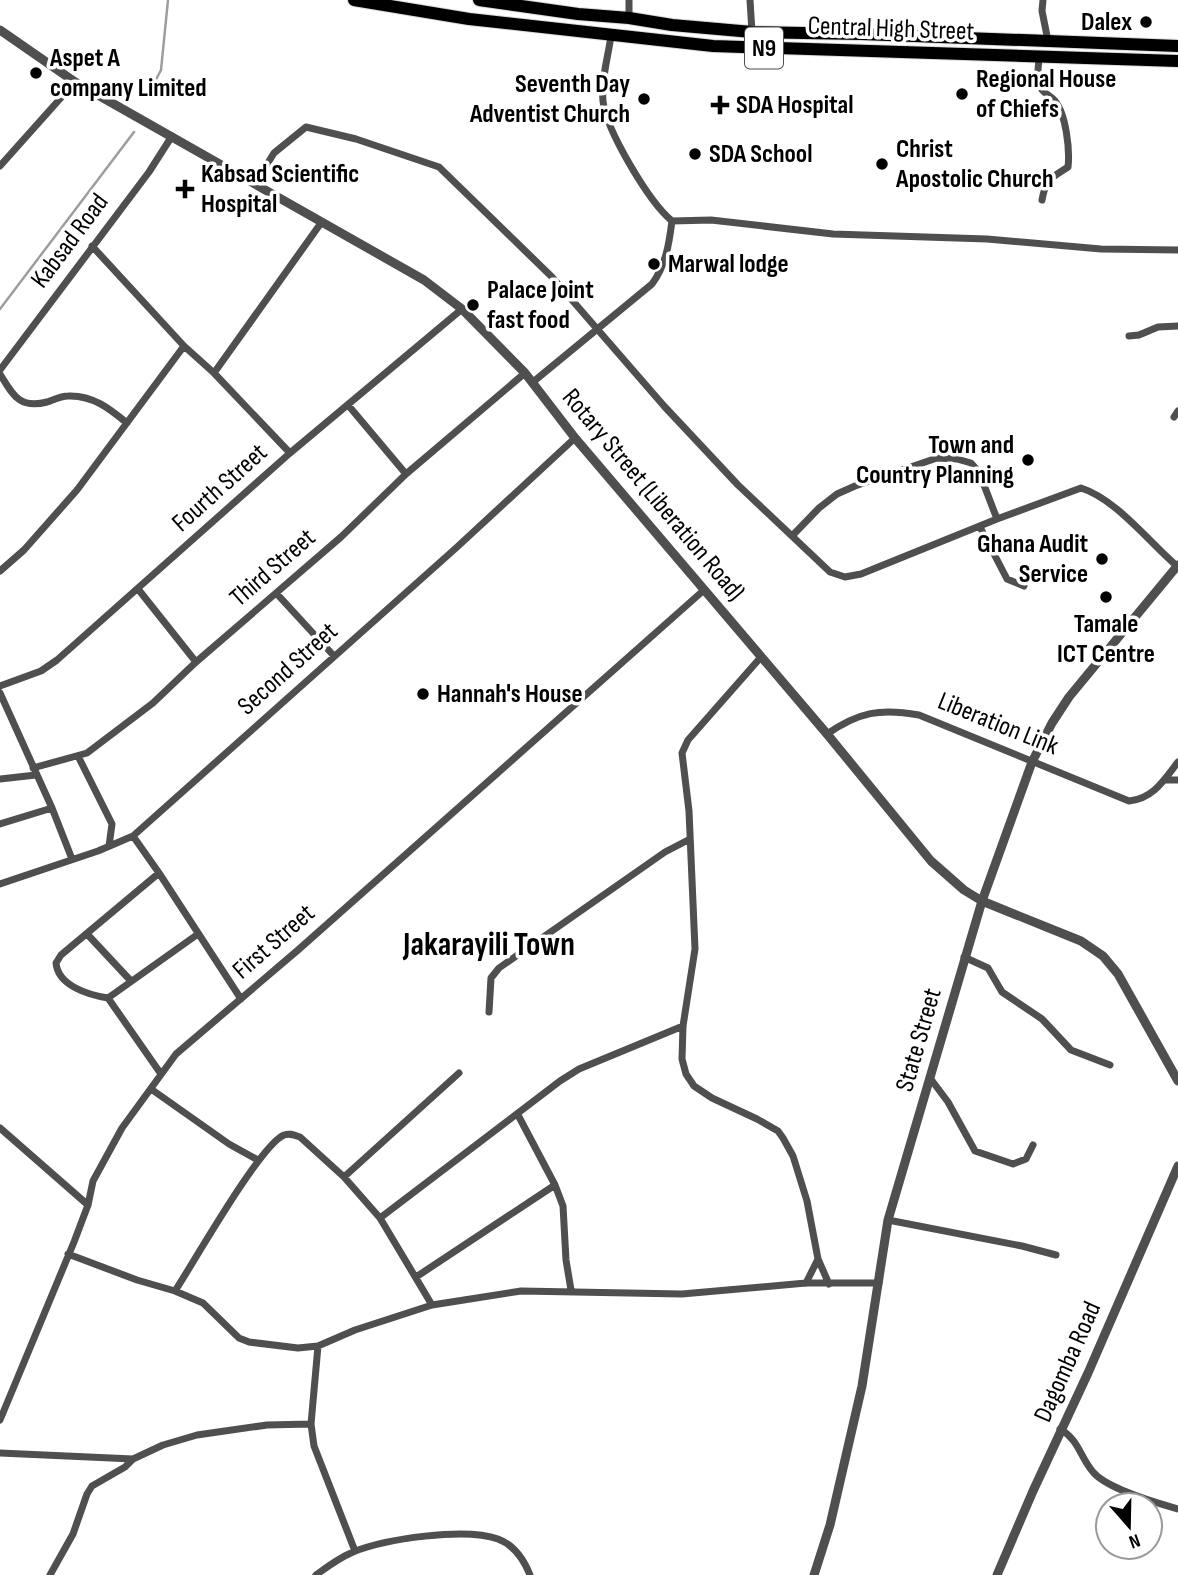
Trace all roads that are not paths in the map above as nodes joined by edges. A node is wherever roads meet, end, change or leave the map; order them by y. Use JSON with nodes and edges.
{"nodes":[{"id":1,"x":354,"y":0,"type":"edge"},
{"id":2,"x":479,"y":0,"type":"edge"},
{"id":3,"x":629,"y":0,"type":"edge"},
{"id":4,"x":750,"y":0,"type":"edge"},
{"id":5,"x":1034,"y":0,"type":"edge"},
{"id":6,"x":1043,"y":0,"type":"edge"},
{"id":7,"x":1042,"y":11,"type":"junction"},
{"id":8,"x":629,"y":18,"type":"junction"},
{"id":9,"x":0,"y":30,"type":"edge"},
{"id":10,"x":752,"y":32,"type":"junction"},
{"id":11,"x":611,"y":36,"type":"junction"},
{"id":12,"x":940,"y":38,"type":"junction"},
{"id":13,"x":1048,"y":41,"type":"junction"},
{"id":14,"x":1178,"y":47,"type":"edge"},
{"id":15,"x":931,"y":52,"type":"junction"},
{"id":16,"x":1039,"y":57,"type":"junction"},
{"id":17,"x":1178,"y":61,"type":"edge"},
{"id":18,"x":75,"y":82,"type":"junction"},
{"id":19,"x":173,"y":136,"type":"junction"},
{"id":20,"x":0,"y":166,"type":"edge"},
{"id":21,"x":255,"y":184,"type":"junction"},
{"id":22,"x":1042,"y":200,"type":"dead end"},
{"id":23,"x":672,"y":221,"type":"junction"},
{"id":24,"x":321,"y":223,"type":"junction"},
{"id":25,"x":92,"y":246,"type":"junction"},
{"id":26,"x":1178,"y":250,"type":"edge"},
{"id":27,"x":462,"y":309,"type":"junction"},
{"id":28,"x":1178,"y":326,"type":"edge"},
{"id":29,"x":597,"y":331,"type":"junction"},
{"id":30,"x":1129,"y":336,"type":"dead end"},
{"id":31,"x":184,"y":346,"type":"junction"},
{"id":32,"x":0,"y":372,"type":"edge"},
{"id":33,"x":214,"y":373,"type":"junction"},
{"id":34,"x":525,"y":373,"type":"junction"},
{"id":35,"x":533,"y":382,"type":"junction"},
{"id":36,"x":348,"y":405,"type":"junction"},
{"id":37,"x":127,"y":423,"type":"junction"},
{"id":38,"x":575,"y":438,"type":"junction"},
{"id":39,"x":290,"y":453,"type":"junction"},
{"id":40,"x":406,"y":474,"type":"junction"},
{"id":41,"x":997,"y":519,"type":"junction"},
{"id":42,"x":980,"y":527,"type":"junction"},
{"id":43,"x":792,"y":536,"type":"junction"},
{"id":44,"x":1178,"y":566,"type":"edge"},
{"id":45,"x":0,"y":571,"type":"edge"},
{"id":46,"x":1024,"y":586,"type":"dead end"},
{"id":47,"x":138,"y":589,"type":"junction"},
{"id":48,"x":704,"y":590,"type":"junction"},
{"id":49,"x":277,"y":594,"type":"junction"},
{"id":50,"x":334,"y":656,"type":"junction"},
{"id":51,"x":761,"y":657,"type":"junction"},
{"id":52,"x":196,"y":662,"type":"junction"},
{"id":53,"x":0,"y":686,"type":"edge"},
{"id":54,"x":0,"y":693,"type":"edge"},
{"id":55,"x":827,"y":734,"type":"junction"},
{"id":56,"x":78,"y":756,"type":"junction"},
{"id":57,"x":1032,"y":762,"type":"junction"},
{"id":58,"x":1178,"y":762,"type":"edge"},
{"id":59,"x":35,"y":771,"type":"junction"},
{"id":60,"x":0,"y":779,"type":"edge"},
{"id":61,"x":1164,"y":780,"type":"junction"},
{"id":62,"x":1178,"y":780,"type":"edge"},
{"id":63,"x":52,"y":808,"type":"junction"},
{"id":64,"x":0,"y":824,"type":"edge"},
{"id":65,"x":133,"y":836,"type":"junction"},
{"id":66,"x":690,"y":839,"type":"junction"},
{"id":67,"x":109,"y":846,"type":"junction"},
{"id":68,"x":72,"y":859,"type":"junction"},
{"id":69,"x":159,"y":873,"type":"junction"},
{"id":70,"x":0,"y":884,"type":"edge"},
{"id":71,"x":982,"y":901,"type":"junction"},
{"id":72,"x":198,"y":934,"type":"junction"},
{"id":73,"x":88,"y":935,"type":"junction"},
{"id":74,"x":964,"y":957,"type":"junction"},
{"id":75,"x":130,"y":981,"type":"junction"},
{"id":76,"x":108,"y":998,"type":"junction"},
{"id":77,"x":241,"y":999,"type":"junction"},
{"id":78,"x":489,"y":1013,"type":"dead end"},
{"id":79,"x":683,"y":1026,"type":"junction"},
{"id":80,"x":1110,"y":1065,"type":"dead end"},
{"id":81,"x":459,"y":1073,"type":"dead end"},
{"id":82,"x":161,"y":1074,"type":"junction"},
{"id":83,"x":930,"y":1078,"type":"junction"},
{"id":84,"x":1178,"y":1081,"type":"edge"},
{"id":85,"x":150,"y":1089,"type":"junction"},
{"id":86,"x":518,"y":1115,"type":"junction"},
{"id":87,"x":0,"y":1128,"type":"edge"},
{"id":88,"x":1033,"y":1145,"type":"dead end"},
{"id":89,"x":258,"y":1160,"type":"junction"},
{"id":90,"x":1178,"y":1166,"type":"edge"},
{"id":91,"x":344,"y":1177,"type":"junction"},
{"id":92,"x":555,"y":1185,"type":"junction"},
{"id":93,"x":88,"y":1205,"type":"junction"},
{"id":94,"x":380,"y":1218,"type":"junction"},
{"id":95,"x":888,"y":1220,"type":"junction"},
{"id":96,"x":68,"y":1254,"type":"junction"},
{"id":97,"x":1056,"y":1255,"type":"dead end"},
{"id":98,"x":818,"y":1259,"type":"junction"},
{"id":99,"x":416,"y":1277,"type":"junction"},
{"id":100,"x":806,"y":1283,"type":"junction"},
{"id":101,"x":878,"y":1283,"type":"junction"},
{"id":102,"x":829,"y":1284,"type":"junction"},
{"id":103,"x":571,"y":1290,"type":"junction"},
{"id":104,"x":175,"y":1291,"type":"junction"},
{"id":105,"x":432,"y":1305,"type":"junction"},
{"id":106,"x":318,"y":1346,"type":"junction"},
{"id":107,"x":0,"y":1420,"type":"edge"},
{"id":108,"x":311,"y":1424,"type":"junction"},
{"id":109,"x":1060,"y":1429,"type":"junction"},
{"id":110,"x":0,"y":1453,"type":"edge"},
{"id":111,"x":133,"y":1459,"type":"junction"},
{"id":112,"x":1178,"y":1509,"type":"edge"},
{"id":113,"x":355,"y":1551,"type":"junction"},
{"id":114,"x":50,"y":1575,"type":"edge"},
{"id":115,"x":316,"y":1575,"type":"edge"},
{"id":116,"x":530,"y":1575,"type":"edge"},
{"id":117,"x":814,"y":1575,"type":"edge"},
{"id":118,"x":997,"y":1575,"type":"edge"}],
"edges":[{"from":1,"to":11,"type":"highway","name":"Central High Street","number":"N9"},
{"from":2,"to":8,"type":"highway","name":"Central High Street","number":"N9"},
{"from":3,"to":8,"type":"street"},
{"from":4,"to":10,"type":"street"},
{"from":5,"to":7,"type":"street"},
{"from":6,"to":7,"type":"street"},
{"from":7,"to":13,"type":"street"},
{"from":8,"to":10,"type":"highway","name":"Central High Street","number":"N9"},
{"from":9,"to":18,"type":"street","name":"Rotary Street (Liberation Road)"},
{"from":10,"to":12,"type":"highway","name":"Central High Street","number":"N9"},
{"from":11,"to":15,"type":"highway","name":"Central High Street","number":"N9"},
{"from":11,"to":23,"type":"street"},
{"from":12,"to":13,"type":"highway","name":"Central High Street","number":"N9"},
{"from":12,"to":15,"type":"highway"},
{"from":13,"to":14,"type":"highway","name":"Central High Street","number":"N9"},
{"from":15,"to":16,"type":"highway","name":"Central High Street","number":"N9"},
{"from":16,"to":17,"type":"highway","name":"Central High Street","number":"N9"},
{"from":16,"to":22,"type":"street"},
{"from":18,"to":19,"type":"street","name":"Rotary Street (Liberation Road)"},
{"from":18,"to":20,"type":"street"},
{"from":19,"to":21,"type":"street","name":"Rotary Street (Liberation Road)"},
{"from":19,"to":25,"type":"street","name":"Kabsad Road"},
{"from":21,"to":24,"type":"street","name":"Rotary Street (Liberation Road)"},
{"from":21,"to":29,"type":"street"},
{"from":23,"to":26,"type":"street"},
{"from":23,"to":29,"type":"street"},
{"from":24,"to":27,"type":"street","name":"Rotary Street (Liberation Road)"},
{"from":24,"to":33,"type":"street"},
{"from":25,"to":31,"type":"street"},
{"from":25,"to":32,"type":"street","name":"Kabsad Road"},
{"from":27,"to":34,"type":"street","name":"Rotary Street (Liberation Road)"},
{"from":27,"to":36,"type":"street","name":"Fourth Street"},
{"from":28,"to":30,"type":"street"},
{"from":29,"to":35,"type":"street"},
{"from":29,"to":43,"type":"street"},
{"from":31,"to":33,"type":"street"},
{"from":31,"to":37,"type":"street"},
{"from":32,"to":37,"type":"street"},
{"from":33,"to":39,"type":"street"},
{"from":34,"to":35,"type":"street","name":"Rotary Street (Liberation Road)"},
{"from":34,"to":40,"type":"street","name":"Third Street"},
{"from":35,"to":38,"type":"street","name":"Rotary Street (Liberation Road)"},
{"from":36,"to":39,"type":"street","name":"Fourth Street"},
{"from":36,"to":40,"type":"street"},
{"from":37,"to":45,"type":"street"},
{"from":38,"to":48,"type":"street","name":"Rotary Street (Liberation Road)"},
{"from":38,"to":50,"type":"street","name":"Second Street"},
{"from":39,"to":47,"type":"street","name":"Fourth Street"},
{"from":40,"to":49,"type":"street","name":"Third Street"},
{"from":41,"to":42,"type":"street"},
{"from":41,"to":43,"type":"street"},
{"from":41,"to":44,"type":"street"},
{"from":42,"to":43,"type":"street"},
{"from":42,"to":46,"type":"street"},
{"from":44,"to":57,"type":"street","name":"State Street"},
{"from":47,"to":52,"type":"street"},
{"from":47,"to":53,"type":"street","name":"Fourth Street"},
{"from":48,"to":51,"type":"street","name":"Rotary Street (Liberation Road)"},
{"from":48,"to":77,"type":"street","name":"First Street"},
{"from":49,"to":50,"type":"street"},
{"from":49,"to":52,"type":"street","name":"Third Street"},
{"from":50,"to":65,"type":"street","name":"Second Street"},
{"from":51,"to":55,"type":"street","name":"Rotary Street (Liberation Road)"},
{"from":51,"to":66,"type":"street"},
{"from":52,"to":56,"type":"street","name":"Third Street"},
{"from":54,"to":59,"type":"street"},
{"from":55,"to":57,"type":"street","name":"Liberation Link"},
{"from":55,"to":71,"type":"street","name":"Rotary Street (Liberation Road)"},
{"from":56,"to":59,"type":"street","name":"Third Street"},
{"from":56,"to":67,"type":"street"},
{"from":57,"to":61,"type":"street","name":"Liberation Link"},
{"from":57,"to":71,"type":"street","name":"State Street"},
{"from":58,"to":61,"type":"street"},
{"from":59,"to":60,"type":"street","name":"Third Street"},
{"from":59,"to":63,"type":"street"},
{"from":61,"to":62,"type":"street"},
{"from":63,"to":64,"type":"street"},
{"from":63,"to":68,"type":"street"},
{"from":65,"to":67,"type":"street","name":"Second Street"},
{"from":65,"to":69,"type":"street"},
{"from":66,"to":78,"type":"street"},
{"from":66,"to":79,"type":"street"},
{"from":67,"to":68,"type":"street","name":"Second Street"},
{"from":68,"to":70,"type":"street","name":"Second Street"},
{"from":69,"to":72,"type":"street"},
{"from":69,"to":73,"type":"street"},
{"from":71,"to":74,"type":"street","name":"State Street"},
{"from":71,"to":84,"type":"street","name":"Rotary Street (Liberation Road)"},
{"from":72,"to":75,"type":"street"},
{"from":72,"to":77,"type":"street"},
{"from":73,"to":75,"type":"street"},
{"from":73,"to":76,"type":"street"},
{"from":74,"to":80,"type":"street"},
{"from":74,"to":83,"type":"street","name":"State Street"},
{"from":75,"to":76,"type":"street"},
{"from":76,"to":82,"type":"street"},
{"from":77,"to":82,"type":"street","name":"First Street"},
{"from":79,"to":86,"type":"street"},
{"from":79,"to":98,"type":"street"},
{"from":81,"to":91,"type":"street"},
{"from":82,"to":85,"type":"street","name":"First Street"},
{"from":83,"to":88,"type":"street"},
{"from":83,"to":95,"type":"street","name":"State Street"},
{"from":85,"to":89,"type":"street"},
{"from":85,"to":93,"type":"street","name":"First Street"},
{"from":86,"to":92,"type":"street"},
{"from":86,"to":94,"type":"street"},
{"from":87,"to":93,"type":"street"},
{"from":89,"to":91,"type":"street"},
{"from":89,"to":104,"type":"street"},
{"from":90,"to":109,"type":"street","name":"Dagomba Road"},
{"from":91,"to":94,"type":"street"},
{"from":92,"to":99,"type":"street"},
{"from":92,"to":103,"type":"street"},
{"from":93,"to":96,"type":"street","name":"First Street"},
{"from":94,"to":99,"type":"street"},
{"from":95,"to":97,"type":"street"},
{"from":95,"to":101,"type":"street","name":"State Street"},
{"from":96,"to":104,"type":"street"},
{"from":96,"to":107,"type":"street","name":"First Street"},
{"from":98,"to":100,"type":"street"},
{"from":98,"to":102,"type":"street"},
{"from":99,"to":105,"type":"street"},
{"from":100,"to":102,"type":"street"},
{"from":100,"to":103,"type":"street"},
{"from":101,"to":102,"type":"street"},
{"from":101,"to":117,"type":"street","name":"State Street"},
{"from":103,"to":105,"type":"street"},
{"from":104,"to":106,"type":"street"},
{"from":105,"to":106,"type":"street"},
{"from":106,"to":108,"type":"street"},
{"from":108,"to":111,"type":"street"},
{"from":108,"to":113,"type":"street"},
{"from":109,"to":112,"type":"street"},
{"from":109,"to":118,"type":"street","name":"Dagomba Road"},
{"from":110,"to":111,"type":"street"},
{"from":111,"to":114,"type":"street"},
{"from":113,"to":115,"type":"street"},
{"from":113,"to":116,"type":"street"}]}
